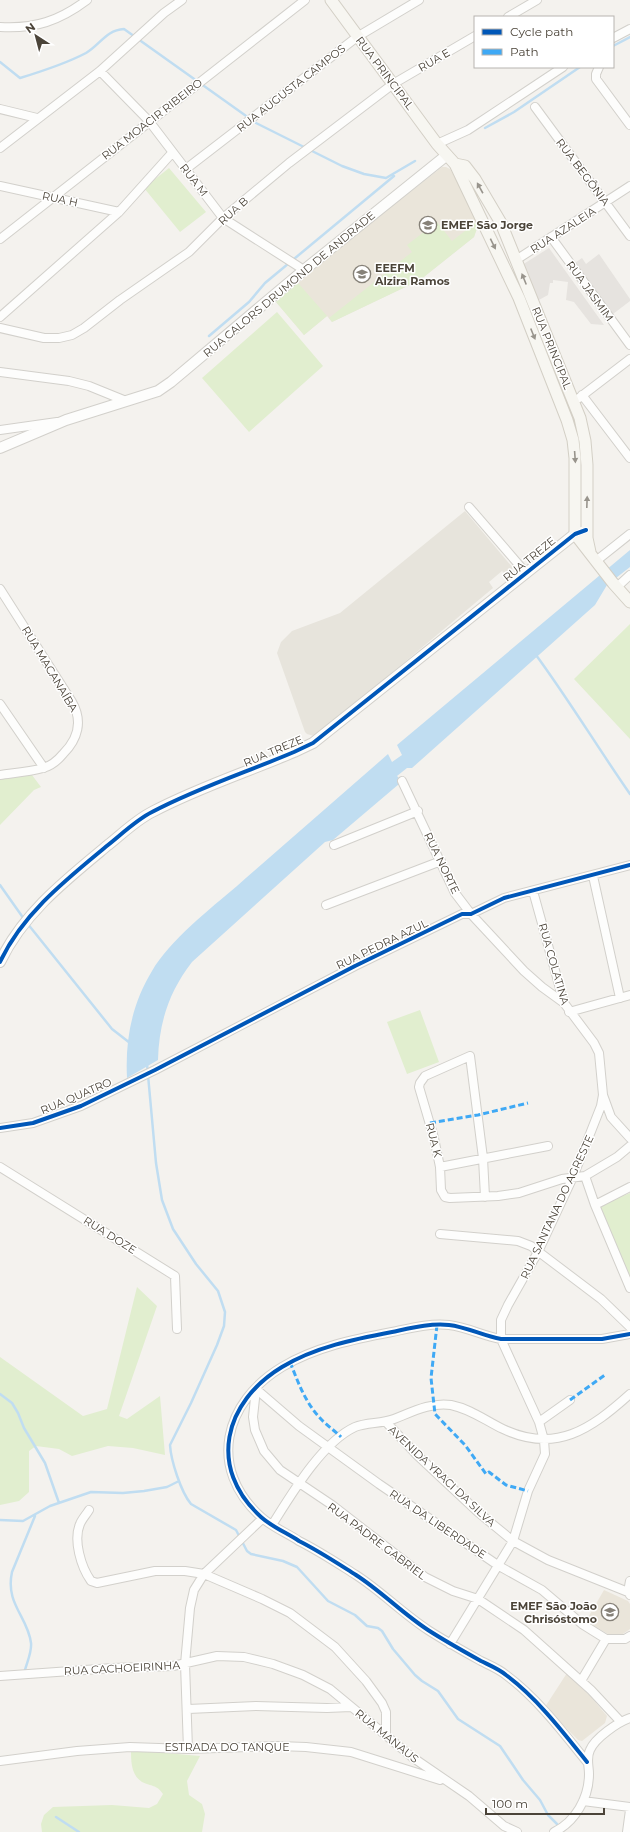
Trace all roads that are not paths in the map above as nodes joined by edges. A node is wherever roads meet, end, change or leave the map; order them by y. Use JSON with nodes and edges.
{"nodes":[{"id":1,"x":87,"y":0,"type":"edge"},
{"id":2,"x":182,"y":0,"type":"edge"},
{"id":3,"x":305,"y":0,"type":"edge"},
{"id":4,"x":331,"y":0,"type":"edge"},
{"id":5,"x":419,"y":0,"type":"edge"},
{"id":6,"x":537,"y":0,"type":"edge"},
{"id":7,"x":510,"y":16,"type":"edge"},
{"id":8,"x":0,"y":27,"type":"edge"},
{"id":9,"x":630,"y":29,"type":"edge"},
{"id":10,"x":357,"y":37,"type":"junction"},
{"id":11,"x":474,"y":37,"type":"edge"},
{"id":12,"x":614,"y":37,"type":"edge"},
{"id":13,"x":561,"y":68,"type":"edge"},
{"id":14,"x":599,"y":68,"type":"edge"},
{"id":15,"x":100,"y":71,"type":"junction"},
{"id":16,"x":393,"y":84,"type":"junction"},
{"id":17,"x":535,"y":107,"type":"dead end"},
{"id":18,"x":0,"y":109,"type":"edge"},
{"id":19,"x":38,"y":118,"type":"junction"},
{"id":20,"x":149,"y":121,"type":"junction"},
{"id":21,"x":630,"y":125,"type":"edge"},
{"id":22,"x":0,"y":148,"type":"edge"},
{"id":23,"x":442,"y":150,"type":"junction"},
{"id":24,"x":172,"y":153,"type":"junction"},
{"id":25,"x":455,"y":164,"type":"junction"},
{"id":26,"x":186,"y":169,"type":"junction"},
{"id":27,"x":0,"y":186,"type":"edge"},
{"id":28,"x":630,"y":186,"type":"edge"},
{"id":29,"x":53,"y":198,"type":"junction"},
{"id":30,"x":606,"y":202,"type":"junction"},
{"id":31,"x":119,"y":212,"type":"junction"},
{"id":32,"x":223,"y":218,"type":"junction"},
{"id":33,"x":630,"y":236,"type":"edge"},
{"id":34,"x":551,"y":237,"type":"junction"},
{"id":35,"x":0,"y":239,"type":"edge"},
{"id":36,"x":516,"y":260,"type":"junction"},
{"id":37,"x":304,"y":270,"type":"junction"},
{"id":38,"x":0,"y":317,"type":"edge"},
{"id":39,"x":0,"y":328,"type":"edge"},
{"id":40,"x":630,"y":345,"type":"edge"},
{"id":41,"x":630,"y":359,"type":"edge"},
{"id":42,"x":0,"y":372,"type":"edge"},
{"id":43,"x":578,"y":399,"type":"junction"},
{"id":44,"x":126,"y":402,"type":"junction"},
{"id":45,"x":66,"y":420,"type":"junction"},
{"id":46,"x":0,"y":430,"type":"edge"},
{"id":47,"x":0,"y":448,"type":"edge"},
{"id":48,"x":630,"y":458,"type":"edge"},
{"id":49,"x":469,"y":507,"type":"dead end"},
{"id":50,"x":586,"y":530,"type":"junction"},
{"id":51,"x":575,"y":534,"type":"junction"},
{"id":52,"x":630,"y":534,"type":"edge"},
{"id":53,"x":595,"y":561,"type":"junction"},
{"id":54,"x":526,"y":573,"type":"junction"},
{"id":55,"x":630,"y":575,"type":"edge"},
{"id":56,"x":615,"y":585,"type":"junction"},
{"id":57,"x":0,"y":589,"type":"edge"},
{"id":58,"x":630,"y":602,"type":"edge"},
{"id":59,"x":0,"y":704,"type":"edge"},
{"id":60,"x":44,"y":768,"type":"junction"},
{"id":61,"x":0,"y":775,"type":"edge"},
{"id":62,"x":402,"y":780,"type":"dead end"},
{"id":63,"x":418,"y":811,"type":"junction"},
{"id":64,"x":334,"y":845,"type":"dead end"},
{"id":65,"x":441,"y":861,"type":"junction"},
{"id":66,"x":630,"y":865,"type":"edge"},
{"id":67,"x":593,"y":876,"type":"junction"},
{"id":68,"x":534,"y":891,"type":"junction"},
{"id":69,"x":326,"y":905,"type":"dead end"},
{"id":70,"x":471,"y":914,"type":"junction"},
{"id":71,"x":0,"y":962,"type":"edge"},
{"id":72,"x":630,"y":995,"type":"edge"},
{"id":73,"x":620,"y":998,"type":"junction"},
{"id":74,"x":564,"y":1003,"type":"junction"},
{"id":75,"x":569,"y":1012,"type":"junction"},
{"id":76,"x":155,"y":1070,"type":"joint"},
{"id":77,"x":603,"y":1095,"type":"junction"},
{"id":78,"x":0,"y":1128,"type":"edge"},
{"id":79,"x":630,"y":1138,"type":"edge"},
{"id":80,"x":548,"y":1146,"type":"dead end"},
{"id":81,"x":630,"y":1146,"type":"edge"},
{"id":82,"x":483,"y":1158,"type":"junction"},
{"id":83,"x":0,"y":1167,"type":"edge"},
{"id":84,"x":440,"y":1167,"type":"junction"},
{"id":85,"x":585,"y":1176,"type":"junction"},
{"id":86,"x":573,"y":1177,"type":"junction"},
{"id":87,"x":630,"y":1187,"type":"edge"},
{"id":88,"x":485,"y":1197,"type":"junction"},
{"id":89,"x":596,"y":1205,"type":"junction"},
{"id":90,"x":440,"y":1234,"type":"dead end"},
{"id":91,"x":538,"y":1252,"type":"junction"},
{"id":92,"x":630,"y":1288,"type":"edge"},
{"id":93,"x":630,"y":1327,"type":"edge"},
{"id":94,"x":177,"y":1329,"type":"dead end"},
{"id":95,"x":630,"y":1334,"type":"edge"},
{"id":96,"x":500,"y":1339,"type":"junction"},
{"id":97,"x":256,"y":1389,"type":"junction"},
{"id":98,"x":630,"y":1394,"type":"edge"},
{"id":99,"x":570,"y":1400,"type":"dead end"},
{"id":100,"x":386,"y":1422,"type":"junction"},
{"id":101,"x":539,"y":1422,"type":"junction"},
{"id":102,"x":544,"y":1440,"type":"junction"},
{"id":103,"x":329,"y":1448,"type":"junction"},
{"id":104,"x":299,"y":1484,"type":"junction"},
{"id":105,"x":89,"y":1510,"type":"dead end"},
{"id":106,"x":262,"y":1519,"type":"junction"},
{"id":107,"x":272,"y":1526,"type":"junction"},
{"id":108,"x":513,"y":1541,"type":"junction"},
{"id":109,"x":499,"y":1566,"type":"junction"},
{"id":110,"x":204,"y":1574,"type":"junction"},
{"id":111,"x":630,"y":1581,"type":"edge"},
{"id":112,"x":629,"y":1594,"type":"edge"},
{"id":113,"x":478,"y":1599,"type":"junction"},
{"id":114,"x":630,"y":1636,"type":"edge"},
{"id":115,"x":606,"y":1639,"type":"junction"},
{"id":116,"x":450,"y":1644,"type":"junction"},
{"id":117,"x":185,"y":1664,"type":"junction"},
{"id":118,"x":0,"y":1676,"type":"edge"},
{"id":119,"x":581,"y":1681,"type":"junction"},
{"id":120,"x":351,"y":1707,"type":"junction"},
{"id":121,"x":188,"y":1708,"type":"junction"},
{"id":122,"x":630,"y":1718,"type":"edge"},
{"id":123,"x":620,"y":1721,"type":"junction"},
{"id":124,"x":386,"y":1734,"type":"junction"},
{"id":125,"x":188,"y":1749,"type":"junction"},
{"id":126,"x":0,"y":1761,"type":"edge"},
{"id":127,"x":587,"y":1762,"type":"junction"},
{"id":128,"x":450,"y":1784,"type":"junction"},
{"id":129,"x":583,"y":1801,"type":"junction"},
{"id":130,"x":630,"y":1809,"type":"edge"},
{"id":131,"x":514,"y":1832,"type":"edge"},
{"id":132,"x":554,"y":1832,"type":"edge"},
{"id":133,"x":627,"y":1832,"type":"edge"}],
"edges":[{"from":1,"to":8,"type":"street"},
{"from":2,"to":15,"type":"street"},
{"from":3,"to":20,"type":"street","name":"RUA MOACIR RIBEIRO"},
{"from":4,"to":10,"type":"main road","name":"RUA PRINCIPAL"},
{"from":5,"to":10,"type":"street","name":"RUA AUGUSTA CAMPOS"},
{"from":6,"to":7,"type":"street"},
{"from":9,"to":12,"type":"street"},
{"from":10,"to":16,"type":"main road","name":"RUA PRINCIPAL"},
{"from":10,"to":26,"type":"street","name":"RUA AUGUSTA CAMPOS"},
{"from":11,"to":16,"type":"street","name":"RUA E"},
{"from":13,"to":23,"type":"street"},
{"from":14,"to":21,"type":"street"},
{"from":15,"to":19,"type":"street"},
{"from":15,"to":20,"type":"street","name":"RUA M"},
{"from":16,"to":23,"type":"main road","name":"RUA PRINCIPAL"},
{"from":16,"to":32,"type":"street","name":"RUA B"},
{"from":17,"to":30,"type":"street","name":"RUA BEGÔNIA"},
{"from":18,"to":19,"type":"street"},
{"from":19,"to":22,"type":"street"},
{"from":20,"to":24,"type":"street","name":"RUA M"},
{"from":20,"to":29,"type":"street","name":"RUA MOACIR RIBEIRO"},
{"from":23,"to":25,"type":"main road","name":"RUA PRINCIPAL"},
{"from":23,"to":37,"type":"street","name":"RUA CALORS DRUMOND DE ANDRADE"},
{"from":24,"to":26,"type":"street","name":"RUA M"},
{"from":24,"to":31,"type":"street"},
{"from":36,"to":25,"type":"main road","name":"RUA PRINCIPAL","one_way":true},
{"from":25,"to":51,"type":"main road","name":"RUA PRINCIPAL","one_way":true},
{"from":26,"to":32,"type":"street","name":"RUA M"},
{"from":27,"to":29,"type":"street","name":"RUA H"},
{"from":28,"to":30,"type":"street","name":"RUA AZALEIA"},
{"from":29,"to":31,"type":"street","name":"RUA H"},
{"from":29,"to":35,"type":"street","name":"RUA MOACIR RIBEIRO"},
{"from":30,"to":33,"type":"street","name":"RUA BEGÔNIA"},
{"from":30,"to":34,"type":"street","name":"RUA AZALEIA"},
{"from":31,"to":38,"type":"street"},
{"from":32,"to":37,"type":"street","name":"RUA M"},
{"from":32,"to":39,"type":"street","name":"RUA B"},
{"from":34,"to":36,"type":"street","name":"RUA AZALEIA"},
{"from":34,"to":40,"type":"street","name":"RUA JASMIM"},
{"from":43,"to":36,"type":"main road","name":"RUA PRINCIPAL","one_way":true},
{"from":37,"to":44,"type":"street","name":"RUA CALORS DRUMOND DE ANDRADE"},
{"from":41,"to":43,"type":"street"},
{"from":42,"to":44,"type":"street"},
{"from":43,"to":48,"type":"street"},
{"from":50,"to":43,"type":"main road","name":"RUA PRINCIPAL","one_way":true},
{"from":44,"to":45,"type":"street","name":"RUA CALORS DRUMOND DE ANDRADE"},
{"from":45,"to":46,"type":"street"},
{"from":45,"to":47,"type":"street","name":"RUA CALORS DRUMOND DE ANDRADE"},
{"from":49,"to":54,"type":"street"},
{"from":50,"to":51,"type":"street","name":"RUA TREZE"},
{"from":50,"to":53,"type":"main road","name":"RUA PRINCIPAL"},
{"from":51,"to":53,"type":"main road"},
{"from":51,"to":54,"type":"street","name":"RUA TREZE"},
{"from":52,"to":53,"type":"street"},
{"from":53,"to":56,"type":"main road"},
{"from":54,"to":71,"type":"street","name":"RUA TREZE"},
{"from":55,"to":56,"type":"street"},
{"from":56,"to":58,"type":"main road"},
{"from":57,"to":60,"type":"street","name":"RUA MACANAÍBA"},
{"from":59,"to":60,"type":"street"},
{"from":60,"to":61,"type":"street","name":"RUA MACANAÍBA"},
{"from":62,"to":63,"type":"street","name":"RUA NORTE"},
{"from":63,"to":64,"type":"street"},
{"from":63,"to":65,"type":"street","name":"RUA NORTE"},
{"from":65,"to":69,"type":"street"},
{"from":65,"to":70,"type":"street","name":"RUA NORTE"},
{"from":66,"to":67,"type":"street","name":"RUA PEDRA AZUL"},
{"from":67,"to":68,"type":"street","name":"RUA PEDRA AZUL"},
{"from":67,"to":73,"type":"street"},
{"from":68,"to":70,"type":"street","name":"RUA PEDRA AZUL"},
{"from":68,"to":74,"type":"street","name":"RUA COLATINA"},
{"from":70,"to":74,"type":"street","name":"RUA NORTE"},
{"from":70,"to":76,"type":"street","name":"RUA PEDRA AZUL"},
{"from":72,"to":73,"type":"street"},
{"from":73,"to":75,"type":"street"},
{"from":74,"to":75,"type":"street","name":"RUA COLATINA"},
{"from":75,"to":77,"type":"street","name":"RUA COLATINA"},
{"from":76,"to":78,"type":"street","name":"RUA QUATRO"},
{"from":77,"to":79,"type":"street","name":"RUA COLATINA"},
{"from":77,"to":86,"type":"street","name":"RUA SANTANA DO AGRESTE"},
{"from":80,"to":82,"type":"street"},
{"from":81,"to":85,"type":"street"},
{"from":82,"to":84,"type":"street"},
{"from":82,"to":84,"type":"street","name":"RUA K"},
{"from":82,"to":88,"type":"street"},
{"from":83,"to":94,"type":"street","name":"RUA DOZE"},
{"from":84,"to":88,"type":"street","name":"RUA K"},
{"from":85,"to":86,"type":"street"},
{"from":85,"to":89,"type":"street"},
{"from":86,"to":88,"type":"street"},
{"from":86,"to":91,"type":"street","name":"RUA SANTANA DO AGRESTE"},
{"from":87,"to":89,"type":"street"},
{"from":89,"to":92,"type":"street"},
{"from":90,"to":91,"type":"street"},
{"from":91,"to":93,"type":"street"},
{"from":91,"to":96,"type":"street","name":"RUA SANTANA DO AGRESTE"},
{"from":95,"to":96,"type":"street"},
{"from":96,"to":97,"type":"street"},
{"from":96,"to":101,"type":"street"},
{"from":97,"to":103,"type":"street","name":"RUA DA LIBERDADE"},
{"from":97,"to":104,"type":"street","name":"RUA PADRE GABRIEL"},
{"from":97,"to":106,"type":"street"},
{"from":98,"to":102,"type":"street"},
{"from":99,"to":101,"type":"street"},
{"from":100,"to":102,"type":"street"},
{"from":100,"to":103,"type":"street"},
{"from":100,"to":108,"type":"street","name":"AVENIDA YRACI DA SILVA"},
{"from":101,"to":102,"type":"street"},
{"from":102,"to":108,"type":"street"},
{"from":103,"to":104,"type":"street"},
{"from":103,"to":109,"type":"street","name":"RUA DA LIBERDADE"},
{"from":104,"to":107,"type":"street"},
{"from":104,"to":113,"type":"street","name":"RUA PADRE GABRIEL"},
{"from":105,"to":110,"type":"street"},
{"from":106,"to":107,"type":"street"},
{"from":106,"to":110,"type":"street"},
{"from":107,"to":116,"type":"street"},
{"from":108,"to":109,"type":"street"},
{"from":108,"to":112,"type":"street","name":"AVENIDA YRACI DA SILVA"},
{"from":109,"to":113,"type":"street"},
{"from":109,"to":115,"type":"street","name":"RUA DA LIBERDADE"},
{"from":110,"to":117,"type":"street"},
{"from":110,"to":124,"type":"street"},
{"from":111,"to":112,"type":"street"},
{"from":113,"to":116,"type":"street"},
{"from":113,"to":119,"type":"street","name":"RUA PADRE GABRIEL"},
{"from":114,"to":115,"type":"street"},
{"from":115,"to":119,"type":"street"},
{"from":116,"to":127,"type":"street"},
{"from":117,"to":118,"type":"street","name":"RUA CACHOEIRINHA"},
{"from":117,"to":120,"type":"street","name":"RUA CACHOEIRINHA"},
{"from":117,"to":121,"type":"street"},
{"from":119,"to":123,"type":"street","name":"RUA PADRE GABRIEL"},
{"from":120,"to":121,"type":"street","name":"RUA MANAUS"},
{"from":120,"to":124,"type":"street","name":"RUA MANAUS"},
{"from":121,"to":125,"type":"street"},
{"from":122,"to":123,"type":"street"},
{"from":123,"to":127,"type":"street"},
{"from":124,"to":128,"type":"street","name":"RUA MANAUS"},
{"from":125,"to":126,"type":"street","name":"ESTRADA DO TANQUE"},
{"from":125,"to":128,"type":"street","name":"ESTRADA DO TANQUE"},
{"from":127,"to":129,"type":"street"},
{"from":128,"to":131,"type":"street","name":"RUA MANAUS"},
{"from":129,"to":130,"type":"street"},
{"from":129,"to":132,"type":"street"},
{"from":130,"to":133,"type":"street"}]}
